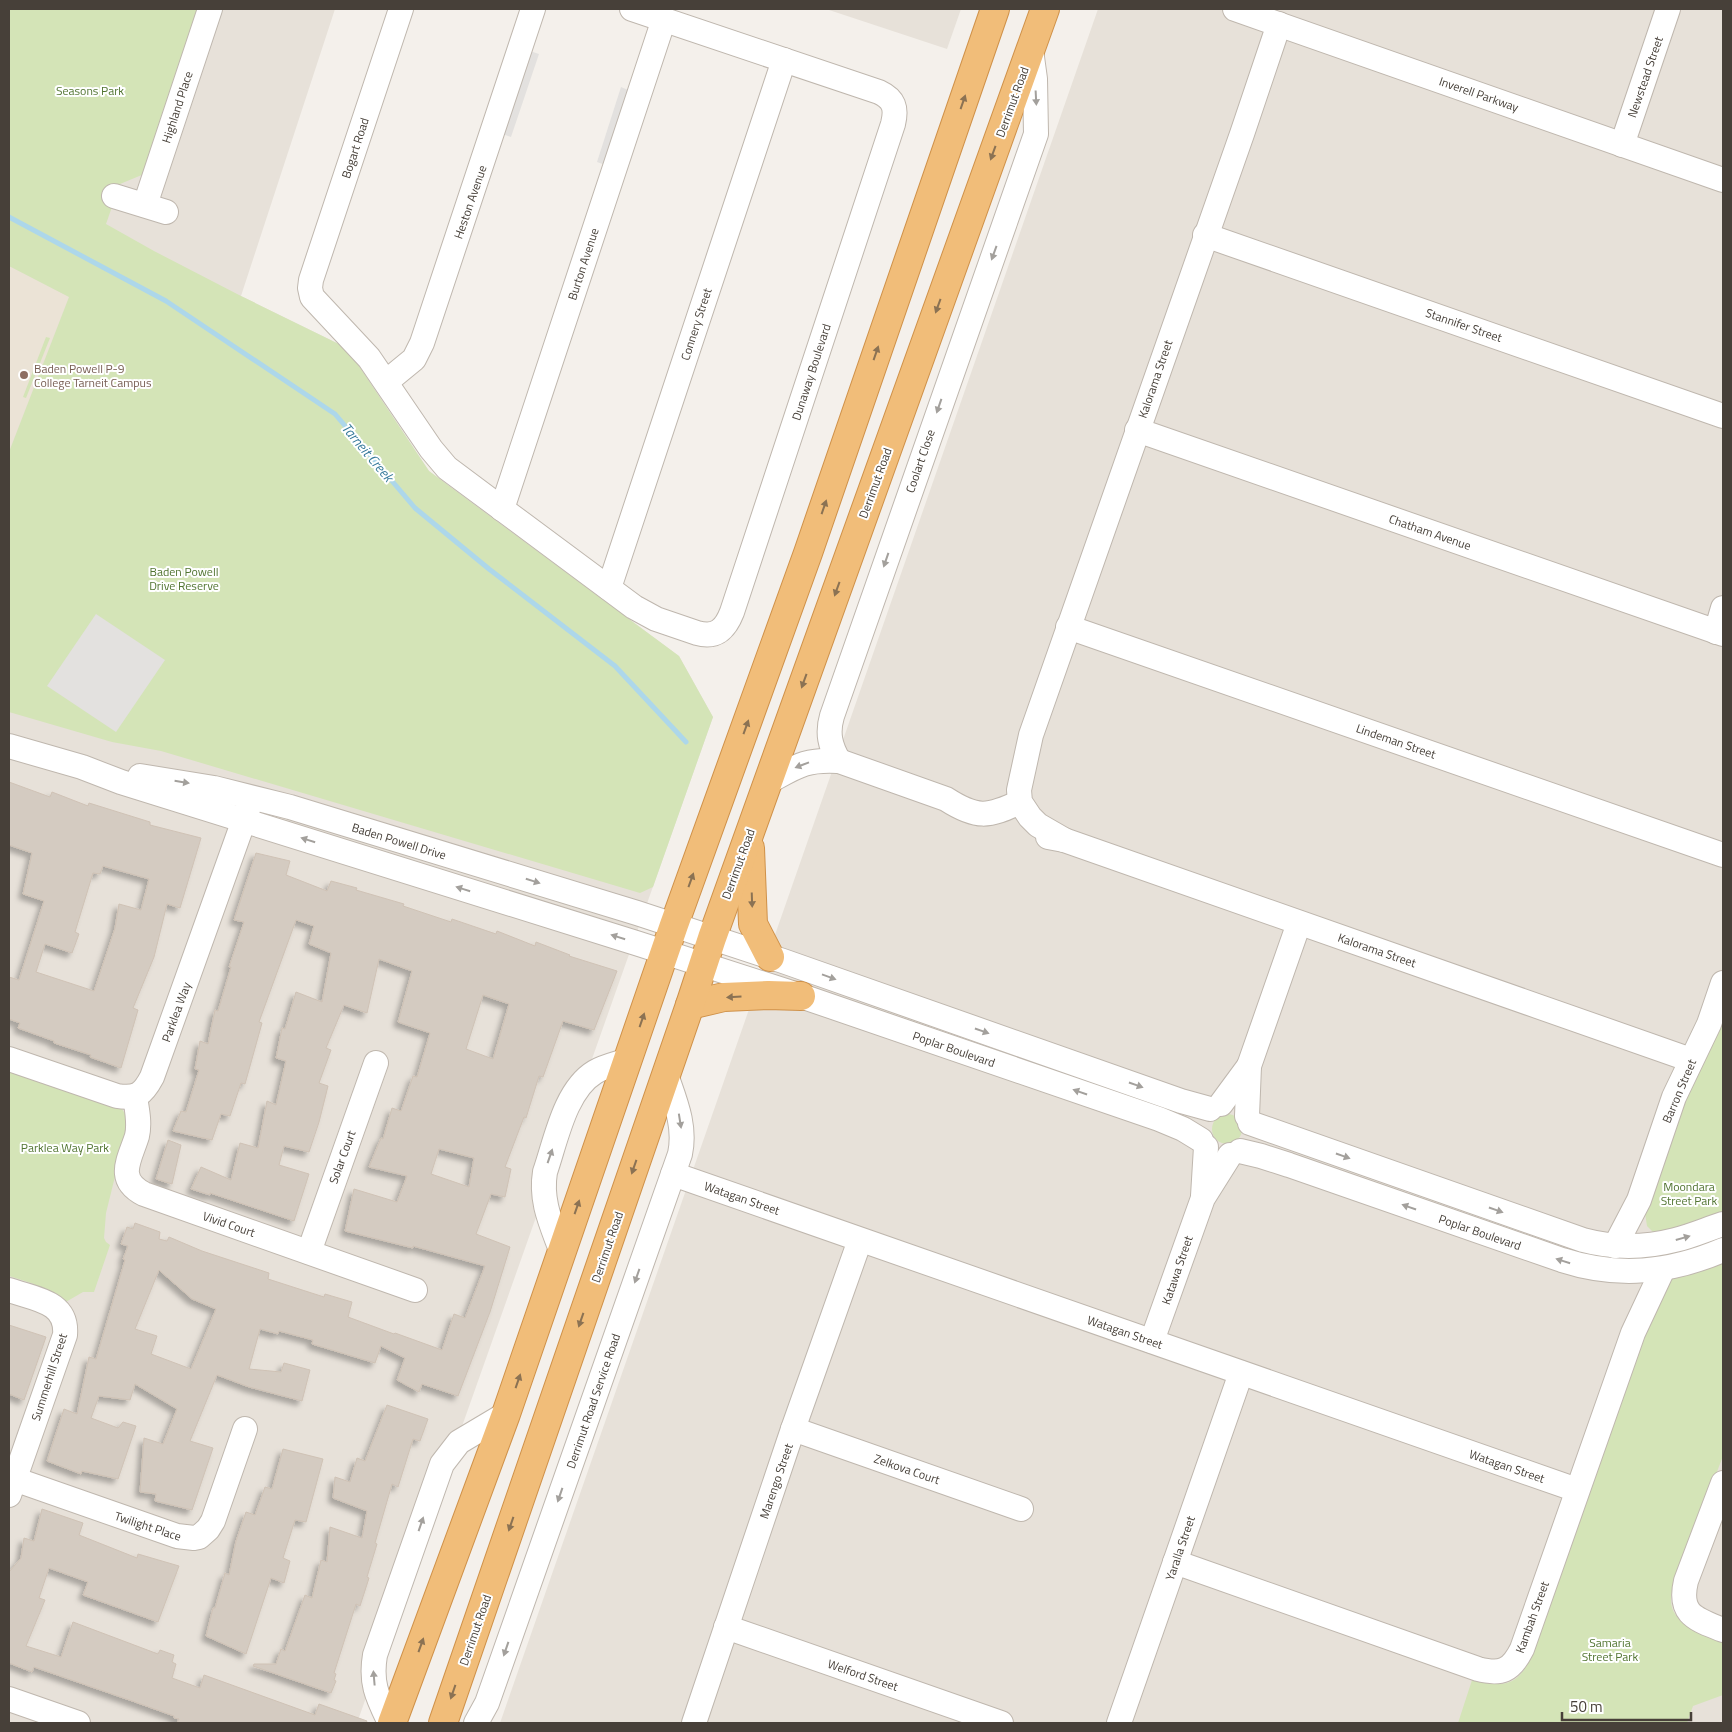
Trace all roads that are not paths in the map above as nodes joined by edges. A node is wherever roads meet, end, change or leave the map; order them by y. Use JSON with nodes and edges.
{"nodes":[{"id":1,"x":210,"y":9,"type":"edge"},
{"id":2,"x":401,"y":9,"type":"edge"},
{"id":3,"x":533,"y":9,"type":"edge"},
{"id":4,"x":632,"y":9,"type":"edge"},
{"id":5,"x":995,"y":9,"type":"edge"},
{"id":6,"x":1046,"y":9,"type":"edge"},
{"id":7,"x":1235,"y":9,"type":"edge"},
{"id":8,"x":1668,"y":9,"type":"edge"},
{"id":9,"x":664,"y":19,"type":"junction"},
{"id":10,"x":1279,"y":24,"type":"junction"},
{"id":11,"x":1031,"y":50,"type":"junction"},
{"id":12,"x":784,"y":60,"type":"junction"},
{"id":13,"x":1622,"y":144,"type":"junction"},
{"id":14,"x":1723,"y":180,"type":"edge"},
{"id":15,"x":114,"y":196,"type":"dead end"},
{"id":16,"x":1205,"y":235,"type":"junction"},
{"id":17,"x":386,"y":382,"type":"junction"},
{"id":18,"x":1723,"y":416,"type":"edge"},
{"id":19,"x":1137,"y":430,"type":"junction"},
{"id":20,"x":502,"y":508,"type":"junction"},
{"id":21,"x":609,"y":588,"type":"junction"},
{"id":22,"x":1723,"y":608,"type":"edge"},
{"id":23,"x":1068,"y":627,"type":"junction"},
{"id":24,"x":1719,"y":633,"type":"edge"},
{"id":25,"x":9,"y":746,"type":"edge"},
{"id":26,"x":839,"y":761,"type":"junction"},
{"id":27,"x":82,"y":767,"type":"junction"},
{"id":28,"x":768,"y":782,"type":"junction"},
{"id":29,"x":252,"y":797,"type":"junction"},
{"id":30,"x":1011,"y":803,"type":"junction"},
{"id":31,"x":245,"y":820,"type":"junction"},
{"id":32,"x":749,"y":834,"type":"junction"},
{"id":33,"x":1723,"y":855,"type":"edge"},
{"id":34,"x":1299,"y":923,"type":"junction"},
{"id":35,"x":674,"y":925,"type":"junction"},
{"id":36,"x":712,"y":938,"type":"junction"},
{"id":37,"x":665,"y":952,"type":"junction"},
{"id":38,"x":770,"y":957,"type":"junction"},
{"id":39,"x":703,"y":965,"type":"junction"},
{"id":40,"x":1723,"y":983,"type":"edge"},
{"id":41,"x":801,"y":996,"type":"junction"},
{"id":42,"x":690,"y":1005,"type":"junction"},
{"id":43,"x":9,"y":1058,"type":"edge"},
{"id":44,"x":628,"y":1060,"type":"junction"},
{"id":45,"x":1691,"y":1060,"type":"junction"},
{"id":46,"x":376,"y":1063,"type":"dead end"},
{"id":47,"x":1249,"y":1066,"type":"junction"},
{"id":48,"x":666,"y":1075,"type":"junction"},
{"id":49,"x":135,"y":1097,"type":"junction"},
{"id":50,"x":1215,"y":1106,"type":"junction"},
{"id":51,"x":1249,"y":1120,"type":"junction"},
{"id":52,"x":1203,"y":1143,"type":"junction"},
{"id":53,"x":1235,"y":1153,"type":"junction"},
{"id":54,"x":673,"y":1174,"type":"junction"},
{"id":55,"x":1203,"y":1198,"type":"junction"},
{"id":56,"x":1639,"y":1200,"type":"junction"},
{"id":57,"x":1723,"y":1224,"type":"edge"},
{"id":58,"x":860,"y":1240,"type":"junction"},
{"id":59,"x":1652,"y":1245,"type":"junction"},
{"id":60,"x":1615,"y":1246,"type":"junction"},
{"id":61,"x":1723,"y":1250,"type":"edge"},
{"id":62,"x":309,"y":1252,"type":"junction"},
{"id":63,"x":562,"y":1253,"type":"junction"},
{"id":64,"x":1663,"y":1269,"type":"junction"},
{"id":65,"x":1620,"y":1271,"type":"junction"},
{"id":66,"x":9,"y":1290,"type":"edge"},
{"id":67,"x":415,"y":1290,"type":"dead end"},
{"id":68,"x":1640,"y":1316,"type":"junction"},
{"id":69,"x":1152,"y":1342,"type":"junction"},
{"id":70,"x":1241,"y":1373,"type":"junction"},
{"id":71,"x":506,"y":1414,"type":"junction"},
{"id":72,"x":246,"y":1429,"type":"dead end"},
{"id":73,"x":793,"y":1430,"type":"junction"},
{"id":74,"x":1723,"y":1483,"type":"edge"},
{"id":75,"x":12,"y":1487,"type":"edge"},
{"id":76,"x":1577,"y":1490,"type":"junction"},
{"id":77,"x":1021,"y":1509,"type":"dead end"},
{"id":78,"x":1175,"y":1562,"type":"junction"},
{"id":79,"x":726,"y":1628,"type":"junction"},
{"id":80,"x":1723,"y":1630,"type":"edge"},
{"id":81,"x":9,"y":1699,"type":"edge"},
{"id":82,"x":78,"y":1723,"type":"edge"},
{"id":83,"x":391,"y":1723,"type":"edge"},
{"id":84,"x":443,"y":1723,"type":"edge"},
{"id":85,"x":476,"y":1723,"type":"edge"},
{"id":86,"x":694,"y":1723,"type":"edge"},
{"id":87,"x":1001,"y":1723,"type":"edge"},
{"id":88,"x":1119,"y":1723,"type":"edge"}],
"edges":[{"from":1,"to":15,"type":"street","name":"Highland Place"},
{"from":2,"to":17,"type":"street","name":"Bogart Road"},
{"from":3,"to":17,"type":"street","name":"Heston Avenue"},
{"from":4,"to":9,"type":"street"},
{"from":35,"to":5,"type":"highway","one_way":true},
{"from":6,"to":11,"type":"highway","name":"Derrimut Road"},
{"from":7,"to":10,"type":"street","name":"Inverell Parkway"},
{"from":8,"to":13,"type":"street","name":"Newstead Street"},
{"from":9,"to":12,"type":"street"},
{"from":9,"to":20,"type":"street","name":"Burton Avenue"},
{"from":10,"to":13,"type":"street","name":"Inverell Parkway"},
{"from":10,"to":16,"type":"street","name":"Kalorama Street"},
{"from":11,"to":26,"type":"street","name":"Coolart Close","one_way":true},
{"from":11,"to":28,"type":"highway","name":"Derrimut Road","one_way":true},
{"from":12,"to":21,"type":"street","name":"Connery Street"},
{"from":12,"to":21,"type":"street","name":"Dunaway Boulevard"},
{"from":13,"to":14,"type":"street","name":"Inverell Parkway"},
{"from":16,"to":18,"type":"street","name":"Stannifer Street"},
{"from":16,"to":19,"type":"street","name":"Kalorama Street"},
{"from":17,"to":20,"type":"street"},
{"from":19,"to":23,"type":"street","name":"Kalorama Street"},
{"from":19,"to":24,"type":"street","name":"Chatham Avenue"},
{"from":20,"to":21,"type":"street"},
{"from":22,"to":24,"type":"street"},
{"from":23,"to":30,"type":"street","name":"Kalorama Street"},
{"from":23,"to":33,"type":"street","name":"Lindeman Street"},
{"from":25,"to":27,"type":"street","name":"Baden Powell Drive"},
{"from":26,"to":28,"type":"street","one_way":true},
{"from":26,"to":30,"type":"street"},
{"from":27,"to":29,"type":"street","name":"Baden Powell Drive","one_way":true},
{"from":27,"to":31,"type":"street","name":"Baden Powell Drive"},
{"from":28,"to":32,"type":"highway","name":"Derrimut Road"},
{"from":29,"to":31,"type":"street","name":"Parklea Way"},
{"from":29,"to":35,"type":"street","name":"Baden Powell Drive","one_way":true},
{"from":30,"to":34,"type":"street","name":"Kalorama Street"},
{"from":37,"to":31,"type":"street","name":"Baden Powell Drive","one_way":true},
{"from":31,"to":49,"type":"street","name":"Parklea Way"},
{"from":32,"to":36,"type":"highway","name":"Derrimut Road"},
{"from":32,"to":38,"type":"highway","one_way":true},
{"from":34,"to":45,"type":"street","name":"Kalorama Street"},
{"from":34,"to":47,"type":"street"},
{"from":35,"to":36,"type":"street","name":"Baden Powell Drive"},
{"from":35,"to":37,"type":"highway"},
{"from":36,"to":38,"type":"street"},
{"from":36,"to":39,"type":"highway","name":"Derrimut Road"},
{"from":37,"to":39,"type":"street","name":"Baden Powell Drive"},
{"from":44,"to":37,"type":"highway","one_way":true},
{"from":38,"to":50,"type":"street","one_way":true},
{"from":39,"to":41,"type":"street","name":"Poplar Boulevard"},
{"from":39,"to":42,"type":"highway","name":"Derrimut Road"},
{"from":40,"to":45,"type":"street","name":"Barron Street"},
{"from":41,"to":42,"type":"highway","one_way":true},
{"from":52,"to":41,"type":"street","name":"Poplar Boulevard","one_way":true},
{"from":42,"to":48,"type":"highway","name":"Derrimut Road"},
{"from":43,"to":49,"type":"street"},
{"from":63,"to":44,"type":"highway","one_way":true},
{"from":63,"to":44,"type":"street","one_way":true},
{"from":45,"to":56,"type":"street","name":"Barron Street"},
{"from":46,"to":62,"type":"street","name":"Solar Court"},
{"from":47,"to":50,"type":"street"},
{"from":47,"to":51,"type":"street"},
{"from":48,"to":54,"type":"street","name":"Derrimut Road Service Road","one_way":true},
{"from":48,"to":84,"type":"highway","name":"Derrimut Road","one_way":true},
{"from":49,"to":62,"type":"street","name":"Vivid Court"},
{"from":50,"to":51,"type":"street"},
{"from":50,"to":52,"type":"street"},
{"from":51,"to":53,"type":"street"},
{"from":51,"to":60,"type":"street","name":"Poplar Boulevard","one_way":true},
{"from":52,"to":53,"type":"street"},
{"from":52,"to":55,"type":"street","name":"Katawa Street"},
{"from":53,"to":55,"type":"street","name":"Katawa Street"},
{"from":65,"to":53,"type":"street","name":"Poplar Boulevard","one_way":true},
{"from":54,"to":58,"type":"street","name":"Watagan Street"},
{"from":54,"to":85,"type":"street","name":"Derrimut Road Service Road","one_way":true},
{"from":55,"to":69,"type":"street","name":"Katawa Street"},
{"from":56,"to":59,"type":"street","name":"Barron Street"},
{"from":56,"to":60,"type":"street","name":"Barron Street"},
{"from":59,"to":57,"type":"street","name":"Poplar Boulevard","one_way":true},
{"from":58,"to":69,"type":"street","name":"Watagan Street"},
{"from":58,"to":73,"type":"street","name":"Marengo Street"},
{"from":59,"to":60,"type":"street","name":"Poplar Boulevard"},
{"from":61,"to":64,"type":"street","name":"Poplar Boulevard"},
{"from":62,"to":67,"type":"street","name":"Vivid Court"},
{"from":71,"to":63,"type":"highway","one_way":true},
{"from":64,"to":65,"type":"street","name":"Poplar Boulevard"},
{"from":64,"to":68,"type":"street","name":"Kambah Street"},
{"from":65,"to":68,"type":"street","name":"Kambah Street"},
{"from":66,"to":75,"type":"street","name":"Summerhill Street"},
{"from":68,"to":76,"type":"street","name":"Kambah Street"},
{"from":69,"to":70,"type":"street","name":"Watagan Street"},
{"from":70,"to":76,"type":"street","name":"Watagan Street"},
{"from":70,"to":78,"type":"street","name":"Yaralla Street"},
{"from":83,"to":71,"type":"highway","one_way":true},
{"from":83,"to":71,"type":"street","one_way":true},
{"from":72,"to":75,"type":"street","name":"Twilight Place"},
{"from":73,"to":77,"type":"street","name":"Zelkova Court"},
{"from":73,"to":79,"type":"street","name":"Marengo Street"},
{"from":74,"to":80,"type":"street"},
{"from":76,"to":78,"type":"street","name":"Kambah Street"},
{"from":78,"to":88,"type":"street","name":"Yaralla Street"},
{"from":79,"to":86,"type":"street","name":"Marengo Street"},
{"from":79,"to":87,"type":"street","name":"Welford Street"},
{"from":81,"to":82,"type":"street"}]}
